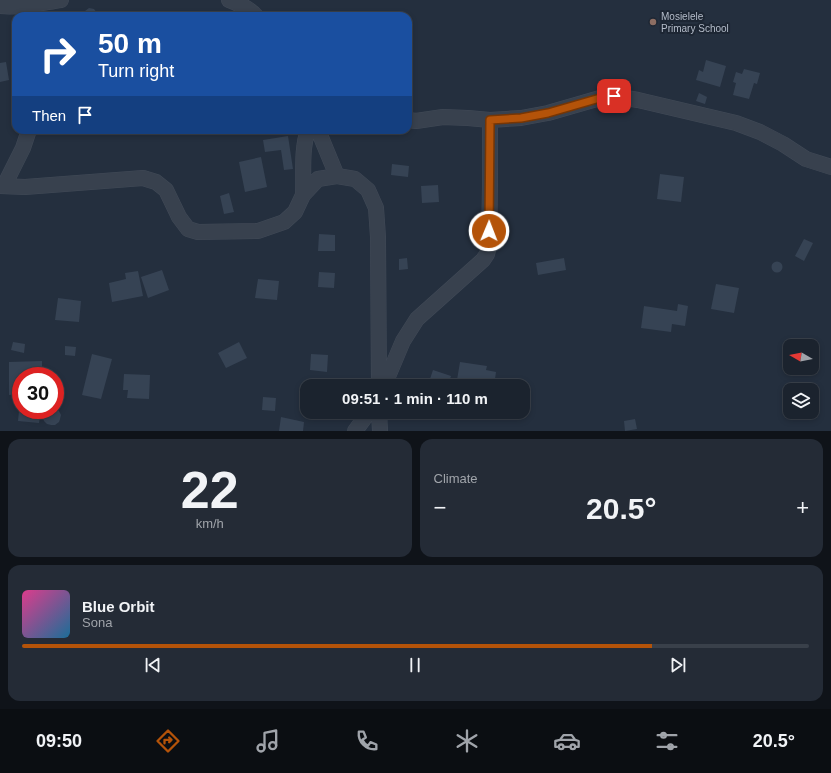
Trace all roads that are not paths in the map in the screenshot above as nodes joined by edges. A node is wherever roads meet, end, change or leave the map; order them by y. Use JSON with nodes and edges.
{"nodes":[{"id":1,"x":61,"y":0,"type":"edge"},
{"id":2,"x":229,"y":0,"type":"edge"},
{"id":3,"x":0,"y":6,"type":"edge"},
{"id":4,"x":30,"y":11,"type":"edge"},
{"id":5,"x":253,"y":12,"type":"edge"},
{"id":6,"x":412,"y":120,"type":"edge"},
{"id":7,"x":490,"y":120,"type":"junction"},
{"id":8,"x":28,"y":134,"type":"edge"},
{"id":9,"x":307,"y":134,"type":"edge"},
{"id":10,"x":320,"y":134,"type":"edge"},
{"id":11,"x":831,"y":167,"type":"edge"},
{"id":12,"x":337,"y":176,"type":"junction"},
{"id":13,"x":2,"y":186,"type":"edge"},
{"id":14,"x":303,"y":195,"type":"junction"},
{"id":15,"x":379,"y":379,"type":"edge"},
{"id":16,"x":387,"y":379,"type":"edge"},
{"id":17,"x":363,"y":419,"type":"edge"},
{"id":18,"x":379,"y":419,"type":"edge"},
{"id":19,"x":355,"y":431,"type":"edge"},
{"id":20,"x":380,"y":431,"type":"edge"}],
"edges":[{"from":1,"to":4,"type":"street"},
{"from":2,"to":5,"type":"street"},
{"from":3,"to":4,"type":"street"},
{"from":6,"to":7,"type":"street"},
{"from":7,"to":11,"type":"street"},
{"from":7,"to":16,"type":"street"},
{"from":8,"to":13,"type":"street"},
{"from":9,"to":14,"type":"street"},
{"from":10,"to":12,"type":"street"},
{"from":12,"to":14,"type":"street"},
{"from":12,"to":15,"type":"street"},
{"from":13,"to":14,"type":"street"},
{"from":17,"to":19,"type":"street"},
{"from":18,"to":20,"type":"street"}]}
